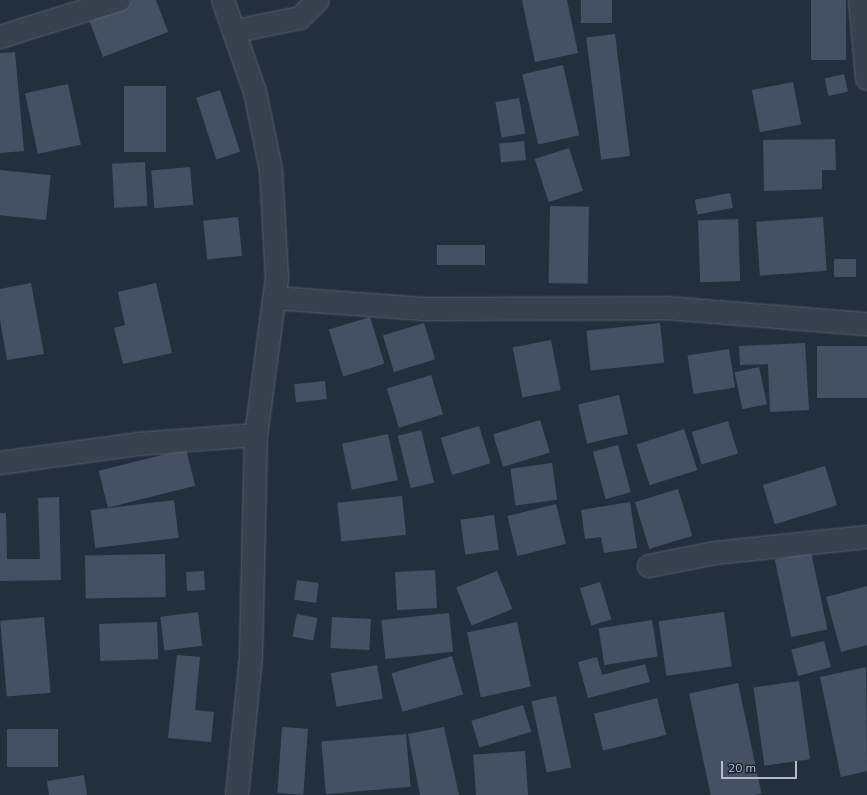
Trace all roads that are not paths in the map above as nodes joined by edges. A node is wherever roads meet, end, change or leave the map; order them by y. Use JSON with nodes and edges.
{"nodes":[{"id":1,"x":119,"y":0,"type":"edge"},
{"id":2,"x":223,"y":0,"type":"edge"},
{"id":3,"x":318,"y":0,"type":"edge"},
{"id":4,"x":860,"y":0,"type":"edge"},
{"id":5,"x":236,"y":31,"type":"junction"},
{"id":6,"x":0,"y":37,"type":"edge"},
{"id":7,"x":867,"y":79,"type":"edge"},
{"id":8,"x":275,"y":298,"type":"junction"},
{"id":9,"x":867,"y":324,"type":"edge"},
{"id":10,"x":256,"y":436,"type":"junction"},
{"id":11,"x":0,"y":463,"type":"edge"},
{"id":12,"x":867,"y":537,"type":"edge"},
{"id":13,"x":649,"y":566,"type":"dead end"},
{"id":14,"x":237,"y":795,"type":"edge"}],
"edges":[{"from":1,"to":6,"type":"street"},
{"from":2,"to":5,"type":"street"},
{"from":3,"to":5,"type":"street"},
{"from":4,"to":7,"type":"street"},
{"from":5,"to":8,"type":"street"},
{"from":8,"to":9,"type":"street"},
{"from":8,"to":10,"type":"street"},
{"from":10,"to":11,"type":"street"},
{"from":10,"to":14,"type":"street"},
{"from":12,"to":13,"type":"street"}]}
